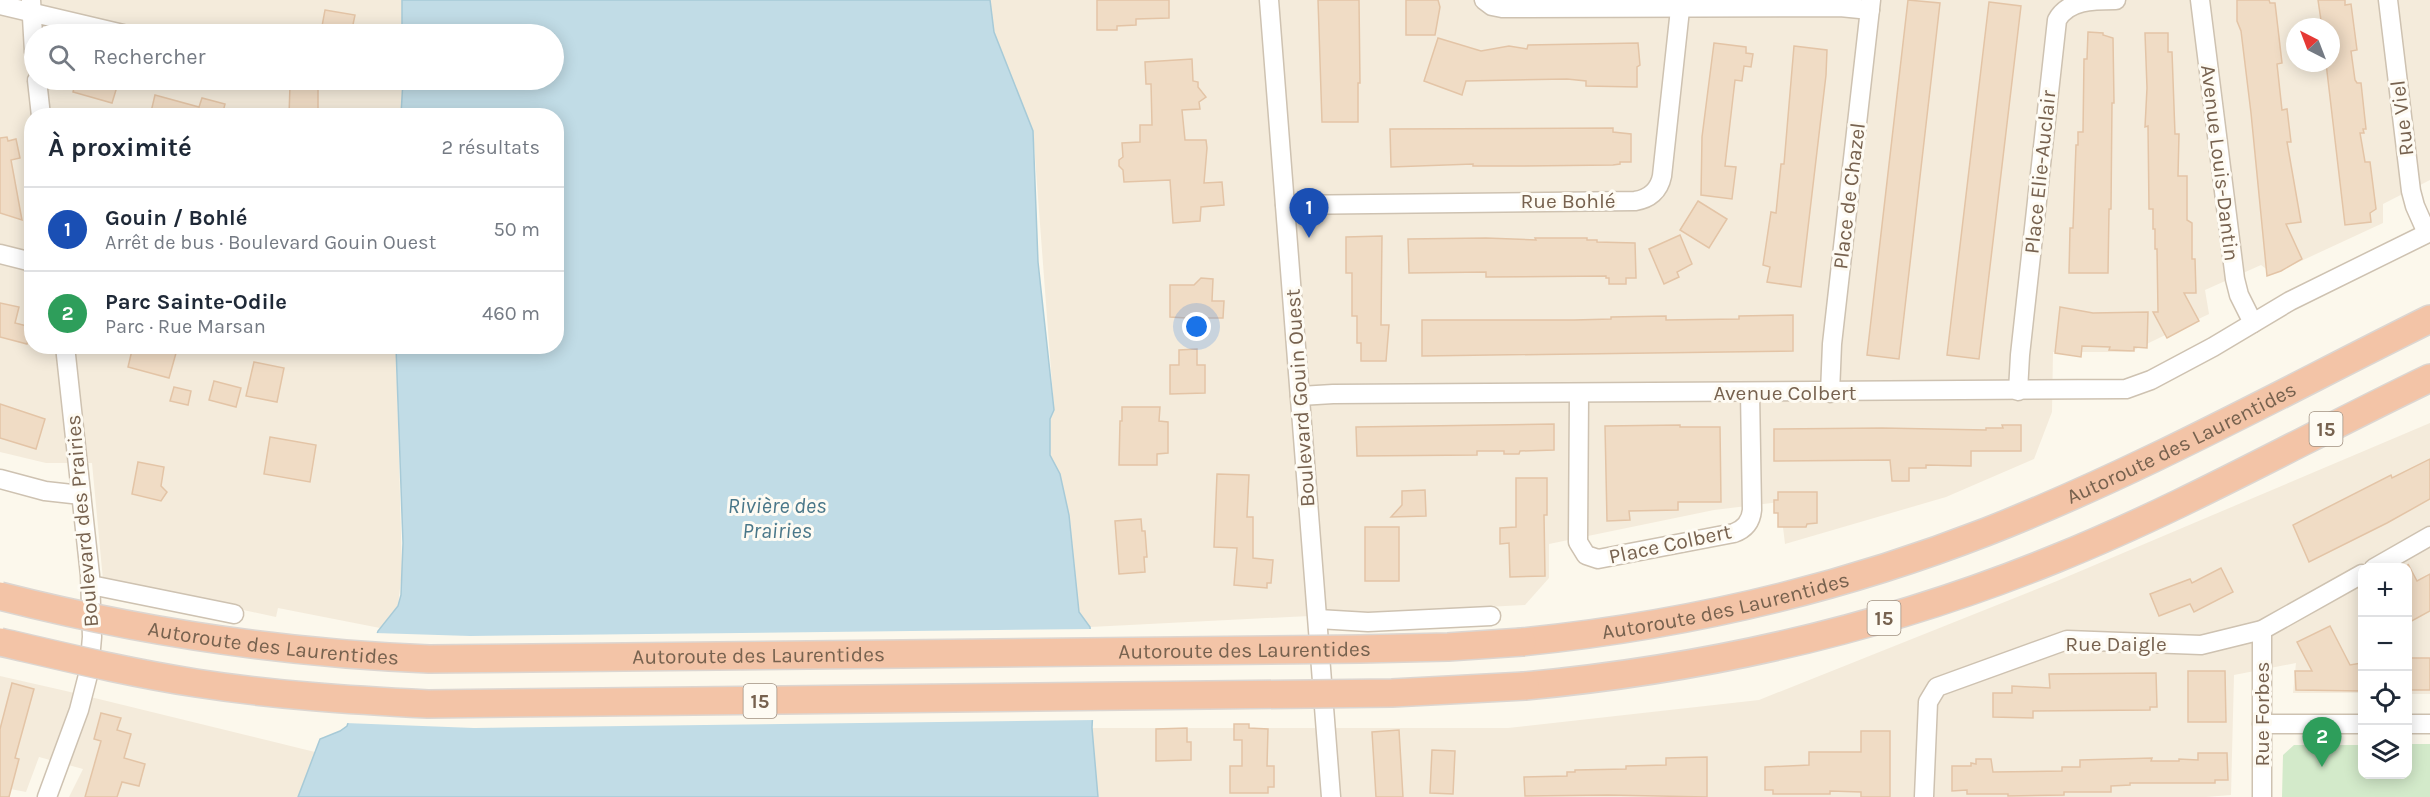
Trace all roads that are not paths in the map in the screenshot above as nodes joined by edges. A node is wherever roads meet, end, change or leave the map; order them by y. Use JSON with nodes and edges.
{"nodes":[{"id":1,"x":1269,"y":0,"type":"edge"},
{"id":2,"x":1484,"y":0,"type":"edge"},
{"id":3,"x":2116,"y":0,"type":"edge"},
{"id":4,"x":2200,"y":0,"type":"edge"},
{"id":5,"x":2388,"y":0,"type":"edge"},
{"id":6,"x":1681,"y":3,"type":"edge"},
{"id":7,"x":1871,"y":5,"type":"edge"},
{"id":8,"x":0,"y":6,"type":"edge"},
{"id":9,"x":31,"y":7,"type":"edge"},
{"id":10,"x":32,"y":24,"type":"edge"},
{"id":11,"x":89,"y":24,"type":"edge"},
{"id":12,"x":38,"y":90,"type":"edge"},
{"id":13,"x":39,"y":108,"type":"edge"},
{"id":14,"x":1285,"y":205,"type":"junction"},
{"id":15,"x":2429,"y":233,"type":"edge"},
{"id":16,"x":0,"y":254,"type":"edge"},
{"id":17,"x":24,"y":260,"type":"edge"},
{"id":18,"x":2430,"y":311,"type":"edge"},
{"id":19,"x":2430,"y":319,"type":"edge"},
{"id":20,"x":2253,"y":323,"type":"junction"},
{"id":21,"x":66,"y":354,"type":"edge"},
{"id":22,"x":2344,"y":362,"type":"junction"},
{"id":23,"x":2430,"y":378,"type":"edge"},
{"id":24,"x":2018,"y":391,"type":"junction"},
{"id":25,"x":1750,"y":392,"type":"junction"},
{"id":26,"x":1830,"y":393,"type":"junction"},
{"id":27,"x":1579,"y":394,"type":"junction"},
{"id":28,"x":1300,"y":396,"type":"junction"},
{"id":29,"x":0,"y":479,"type":"edge"},
{"id":30,"x":81,"y":495,"type":"junction"},
{"id":31,"x":2430,"y":536,"type":"edge"},
{"id":32,"x":2381,"y":563,"type":"edge"},
{"id":33,"x":2358,"y":576,"type":"edge"},
{"id":34,"x":91,"y":585,"type":"junction"},
{"id":35,"x":0,"y":596,"type":"edge"},
{"id":36,"x":234,"y":614,"type":"dead end"},
{"id":37,"x":1491,"y":616,"type":"dead end"},
{"id":38,"x":1318,"y":619,"type":"junction"},
{"id":39,"x":2262,"y":630,"type":"junction"},
{"id":40,"x":0,"y":642,"type":"edge"},
{"id":41,"x":2262,"y":724,"type":"junction"},
{"id":42,"x":2358,"y":724,"type":"edge"},
{"id":43,"x":2412,"y":724,"type":"edge"},
{"id":44,"x":2430,"y":724,"type":"edge"},
{"id":45,"x":47,"y":797,"type":"edge"},
{"id":46,"x":1331,"y":797,"type":"edge"},
{"id":47,"x":1924,"y":797,"type":"edge"},
{"id":48,"x":2262,"y":797,"type":"edge"}],
"edges":[{"from":1,"to":14,"type":"street","name":"Boulevard Gouin Ouest"},
{"from":2,"to":6,"type":"street"},
{"from":3,"to":24,"type":"street","name":"Place Elie-Auclair"},
{"from":4,"to":20,"type":"street","name":"Avenue Louis-Dantin"},
{"from":5,"to":15,"type":"street","name":"Rue Viel"},
{"from":6,"to":7,"type":"street"},
{"from":6,"to":14,"type":"street","name":"Rue Bohlé"},
{"from":7,"to":26,"type":"street","name":"Place de Chazel"},
{"from":8,"to":9,"type":"street"},
{"from":9,"to":10,"type":"street"},
{"from":9,"to":11,"type":"street"},
{"from":12,"to":13,"type":"street"},
{"from":14,"to":28,"type":"street","name":"Boulevard Gouin Ouest"},
{"from":15,"to":20,"type":"street","name":"Avenue Colbert"},
{"from":16,"to":17,"type":"street"},
{"from":18,"to":22,"type":"highway"},
{"from":19,"to":22,"type":"highway","name":"Autoroute des Laurentides","number":"15"},
{"from":20,"to":24,"type":"street","name":"Avenue Colbert"},
{"from":21,"to":30,"type":"street","name":"Boulevard des Prairies"},
{"from":22,"to":35,"type":"highway","name":"Autoroute des Laurentides","number":"15","bridge":true},
{"from":23,"to":40,"type":"highway","name":"Autoroute des Laurentides","number":"15","bridge":true},
{"from":24,"to":26,"type":"street","name":"Avenue Colbert"},
{"from":25,"to":26,"type":"street","name":"Avenue Colbert"},
{"from":25,"to":27,"type":"street","name":"Avenue Colbert"},
{"from":25,"to":27,"type":"street","name":"Place Colbert"},
{"from":27,"to":28,"type":"street","name":"Avenue Colbert"},
{"from":28,"to":38,"type":"street","name":"Boulevard Gouin Ouest"},
{"from":29,"to":30,"type":"street"},
{"from":30,"to":34,"type":"street","name":"Boulevard des Prairies"},
{"from":31,"to":32,"type":"street"},
{"from":33,"to":39,"type":"street","name":"Rue Daigle"},
{"from":34,"to":36,"type":"street"},
{"from":34,"to":45,"type":"street","name":"Boulevard des Prairies"},
{"from":37,"to":38,"type":"street"},
{"from":38,"to":46,"type":"street","name":"Boulevard Gouin Ouest"},
{"from":39,"to":41,"type":"street","name":"Rue Forbes"},
{"from":39,"to":47,"type":"street","name":"Rue Daigle"},
{"from":41,"to":42,"type":"street"},
{"from":41,"to":48,"type":"street","name":"Rue Forbes"},
{"from":43,"to":44,"type":"street"}]}
